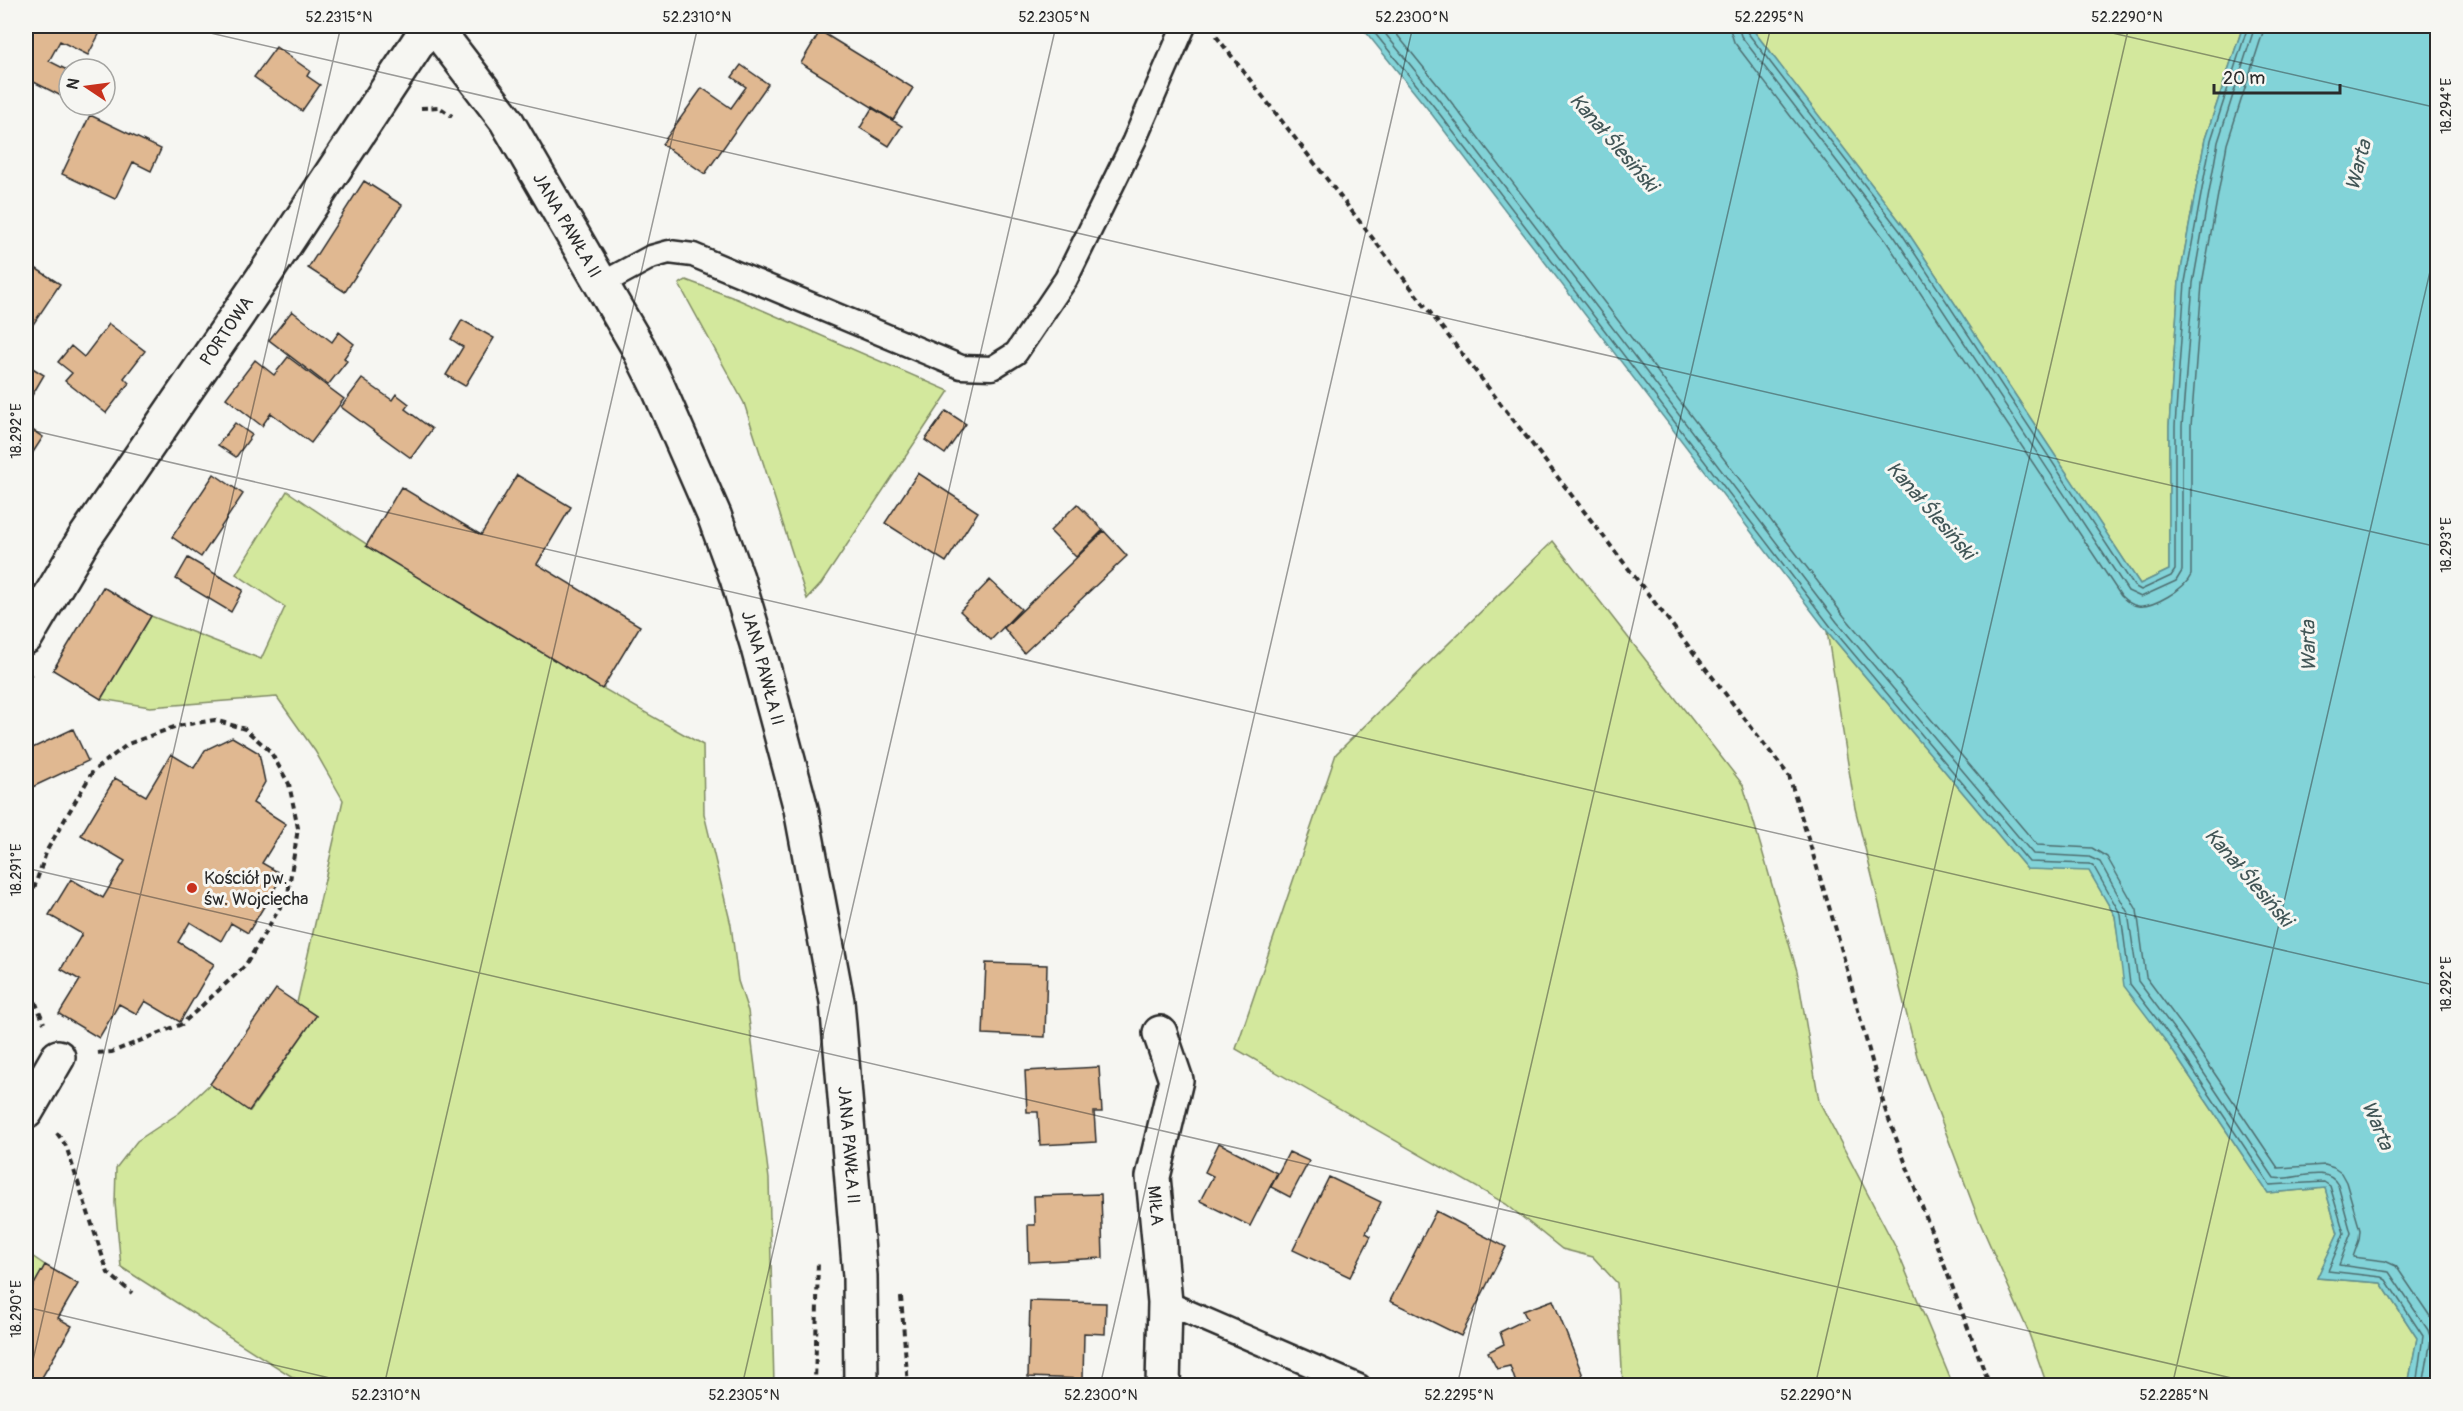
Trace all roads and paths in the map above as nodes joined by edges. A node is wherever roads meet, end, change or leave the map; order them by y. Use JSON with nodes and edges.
{"nodes":[{"id":1,"x":429,"y":26,"type":"edge"},
{"id":2,"x":434,"y":26,"type":"edge"},
{"id":3,"x":1184,"y":26,"type":"edge"},
{"id":4,"x":1215,"y":35,"type":"dead end"},
{"id":5,"x":413,"y":109,"type":"dead end"},
{"id":6,"x":456,"y":119,"type":"dead end"},
{"id":7,"x":603,"y":283,"type":"junction"},
{"id":8,"x":26,"y":637,"type":"edge"},
{"id":9,"x":26,"y":930,"type":"edge"},
{"id":10,"x":26,"y":961,"type":"edge"},
{"id":11,"x":1160,"y":1033,"type":"dead end"},
{"id":12,"x":58,"y":1057,"type":"junction"},
{"id":13,"x":29,"y":1106,"type":"edge"},
{"id":14,"x":818,"y":1250,"type":"dead end"},
{"id":15,"x":132,"y":1293,"type":"dead end"},
{"id":16,"x":1165,"y":1302,"type":"junction"},
{"id":17,"x":815,"y":1386,"type":"edge"},
{"id":18,"x":861,"y":1386,"type":"edge"},
{"id":19,"x":1163,"y":1386,"type":"edge"},
{"id":20,"x":1359,"y":1386,"type":"edge"},
{"id":21,"x":1990,"y":1386,"type":"edge"}],
"edges":[{"from":1,"to":8,"type":"main road","name":"PORTOWA"},
{"from":2,"to":7,"type":"main road","name":"JANA PAWŁA II"},
{"from":3,"to":7,"type":"lane"},
{"from":4,"to":21,"type":"path"},
{"from":5,"to":6,"type":"path"},
{"from":7,"to":18,"type":"main road","name":"JANA PAWŁA II"},
{"from":9,"to":12,"type":"path"},
{"from":10,"to":12,"type":"path"},
{"from":11,"to":16,"type":"main road","name":"MIŁA"},
{"from":12,"to":13,"type":"main road"},
{"from":13,"to":15,"type":"path"},
{"from":14,"to":17,"type":"path"},
{"from":16,"to":19,"type":"main road","name":"MIŁA"},
{"from":16,"to":20,"type":"lane"}]}
